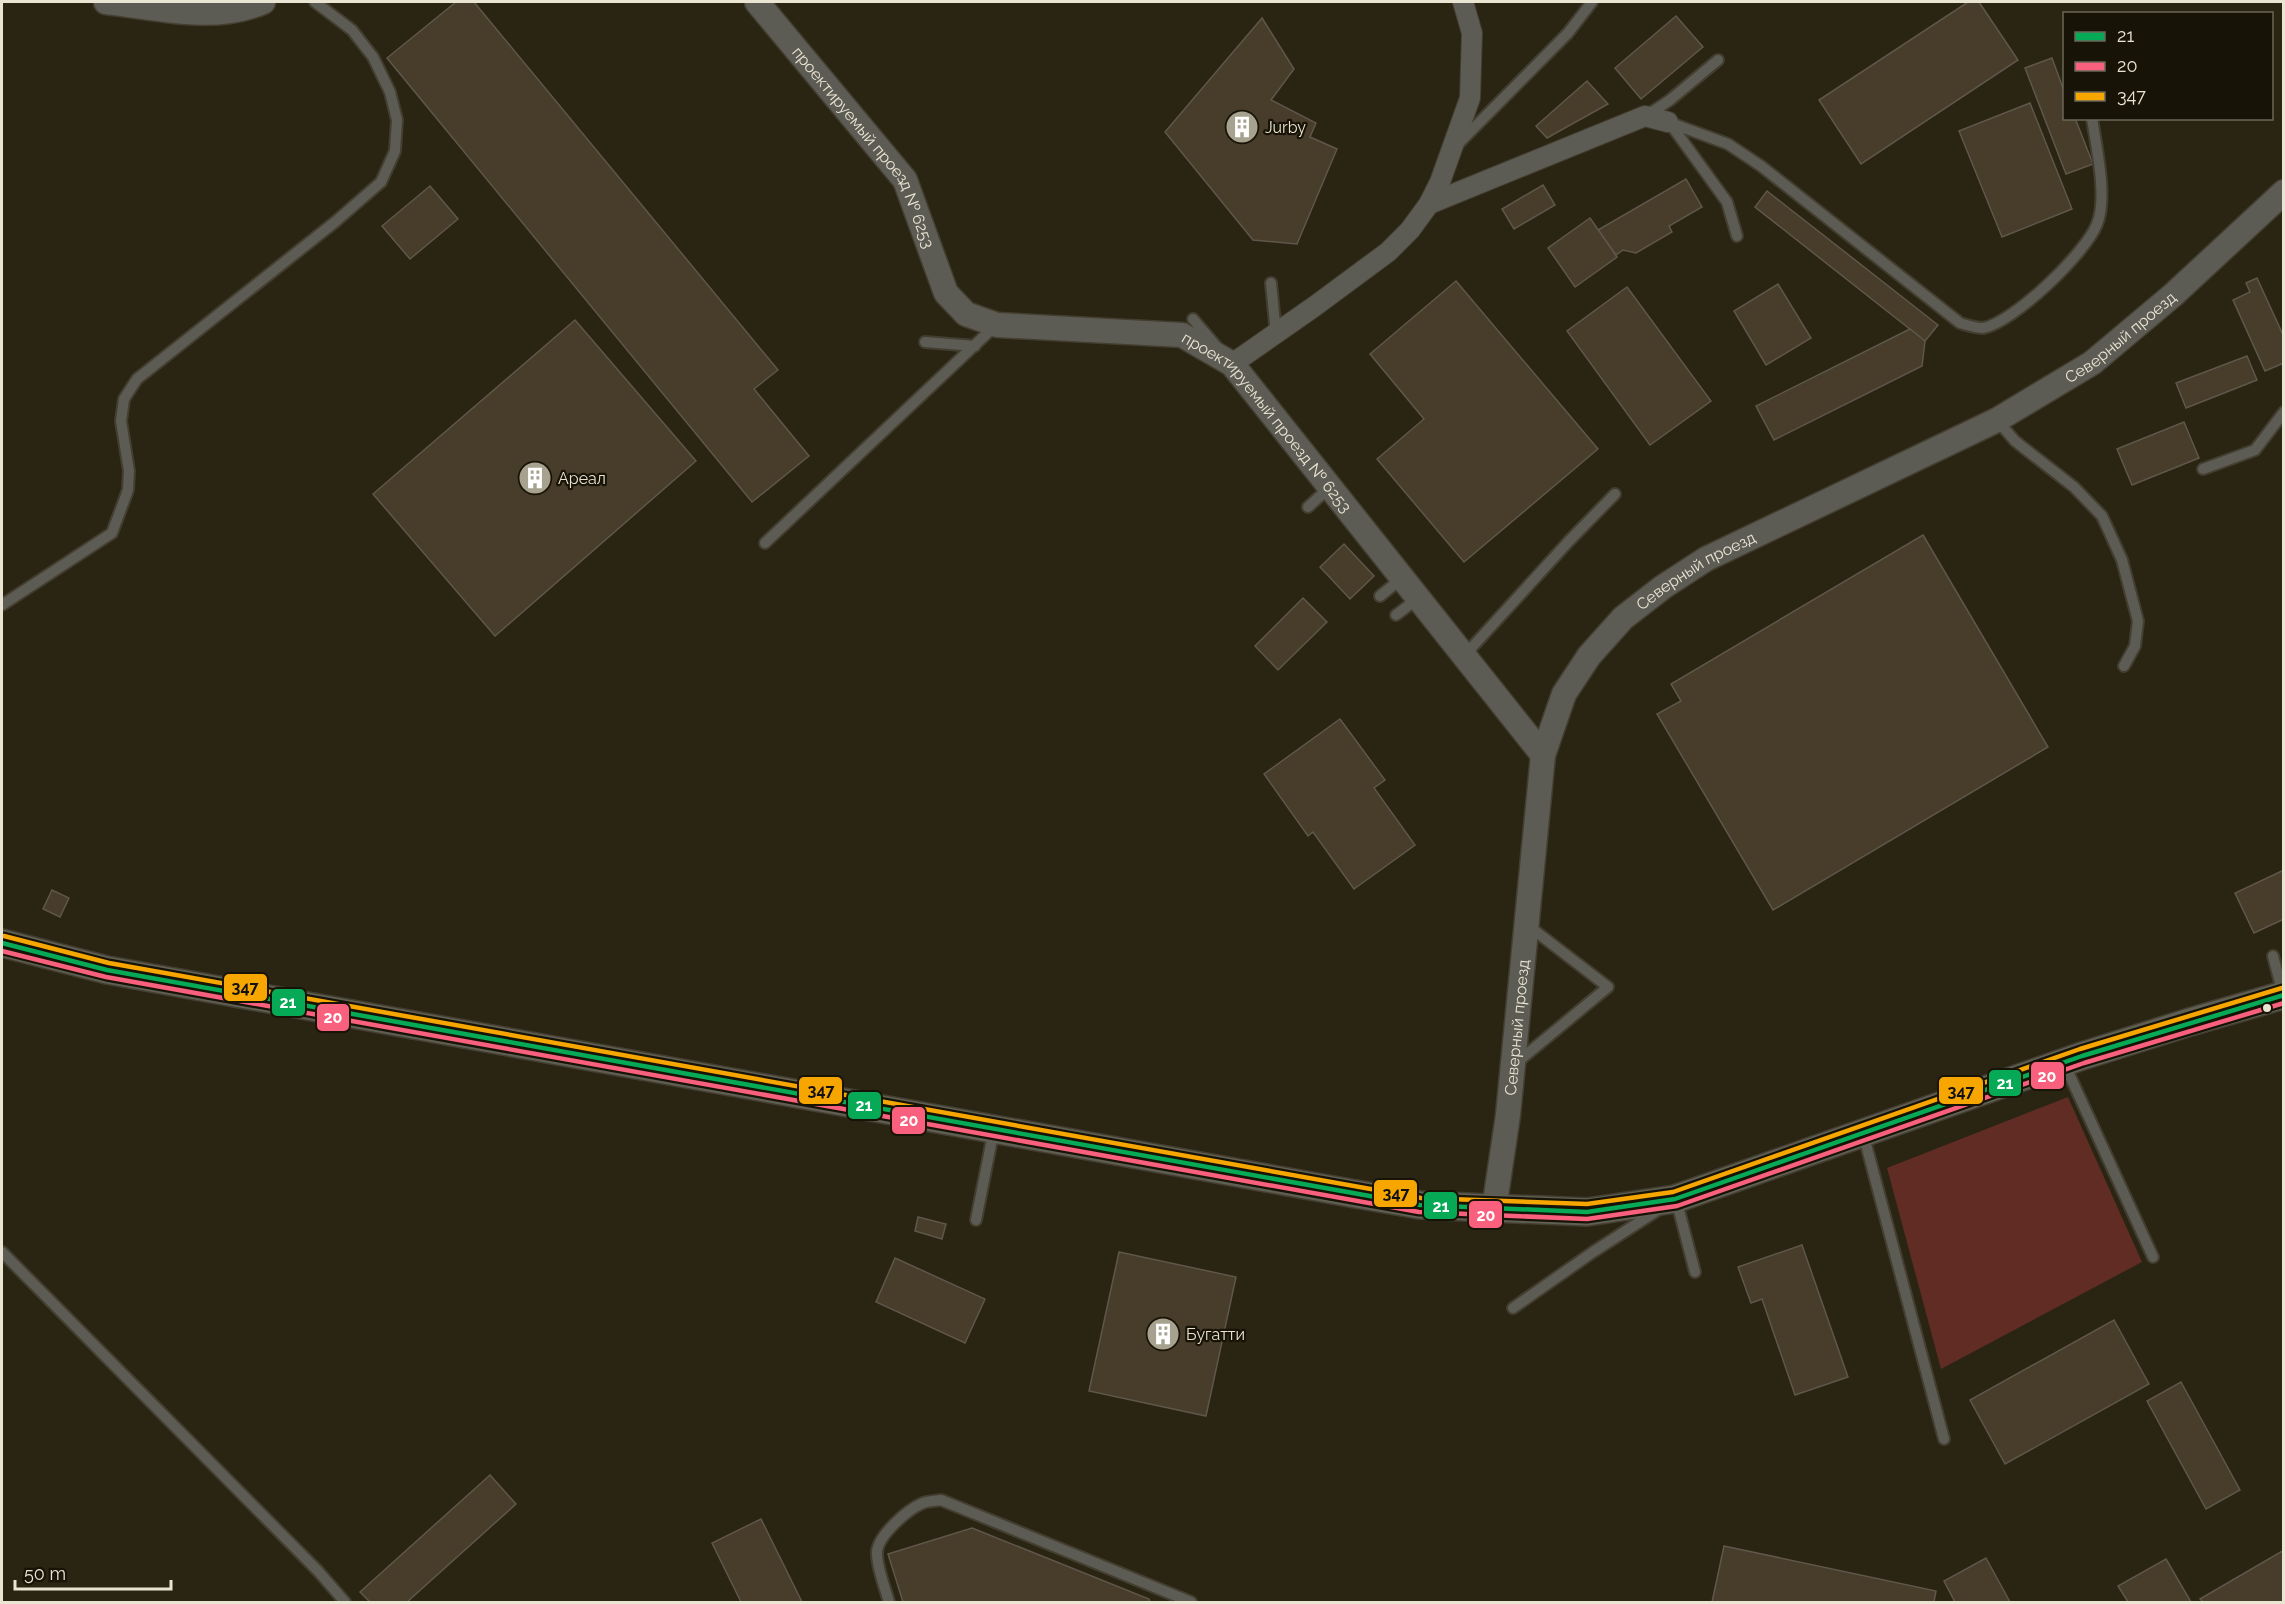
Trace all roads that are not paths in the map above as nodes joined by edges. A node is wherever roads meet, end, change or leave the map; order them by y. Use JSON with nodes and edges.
{"nodes":[{"id":1,"x":106,"y":2,"type":"edge"},
{"id":2,"x":263,"y":2,"type":"edge"},
{"id":3,"x":315,"y":2,"type":"edge"},
{"id":4,"x":757,"y":2,"type":"edge"},
{"id":5,"x":1463,"y":2,"type":"edge"},
{"id":6,"x":1592,"y":2,"type":"edge"},
{"id":7,"x":1718,"y":60,"type":"dead end"},
{"id":8,"x":1645,"y":116,"type":"junction"},
{"id":9,"x":2091,"y":120,"type":"edge"},
{"id":10,"x":1668,"y":122,"type":"junction"},
{"id":11,"x":1451,"y":151,"type":"junction"},
{"id":12,"x":2283,"y":192,"type":"edge"},
{"id":13,"x":1429,"y":204,"type":"junction"},
{"id":14,"x":1737,"y":236,"type":"dead end"},
{"id":15,"x":1271,"y":283,"type":"dead end"},
{"id":16,"x":1193,"y":319,"type":"dead end"},
{"id":17,"x":997,"y":325,"type":"junction"},
{"id":18,"x":1276,"y":334,"type":"junction"},
{"id":19,"x":925,"y":342,"type":"dead end"},
{"id":20,"x":975,"y":346,"type":"junction"},
{"id":21,"x":1232,"y":364,"type":"junction"},
{"id":22,"x":2283,"y":412,"type":"edge"},
{"id":23,"x":1997,"y":420,"type":"junction"},
{"id":24,"x":2203,"y":468,"type":"dead end"},
{"id":25,"x":1330,"y":487,"type":"junction"},
{"id":26,"x":1615,"y":495,"type":"dead end"},
{"id":27,"x":1308,"y":507,"type":"dead end"},
{"id":28,"x":765,"y":543,"type":"dead end"},
{"id":29,"x":1401,"y":579,"type":"junction"},
{"id":30,"x":1380,"y":596,"type":"dead end"},
{"id":31,"x":1417,"y":599,"type":"junction"},
{"id":32,"x":2,"y":604,"type":"edge"},
{"id":33,"x":1396,"y":615,"type":"dead end"},
{"id":34,"x":1463,"y":656,"type":"junction"},
{"id":35,"x":2124,"y":666,"type":"dead end"},
{"id":36,"x":1543,"y":755,"type":"junction"},
{"id":37,"x":1526,"y":924,"type":"junction"},
{"id":38,"x":2,"y":944,"type":"edge"},
{"id":39,"x":2273,"y":956,"type":"dead end"},
{"id":40,"x":2283,"y":995,"type":"edge"},
{"id":41,"x":2064,"y":1063,"type":"junction"},
{"id":42,"x":1512,"y":1067,"type":"junction"},
{"id":43,"x":994,"y":1129,"type":"junction"},
{"id":44,"x":1863,"y":1133,"type":"junction"},
{"id":45,"x":1676,"y":1198,"type":"junction"},
{"id":46,"x":1494,"y":1209,"type":"junction"},
{"id":47,"x":976,"y":1220,"type":"dead end"},
{"id":48,"x":2,"y":1252,"type":"edge"},
{"id":49,"x":2153,"y":1257,"type":"dead end"},
{"id":50,"x":1695,"y":1272,"type":"dead end"},
{"id":51,"x":1513,"y":1308,"type":"dead end"},
{"id":52,"x":1944,"y":1439,"type":"dead end"},
{"id":53,"x":345,"y":1602,"type":"edge"},
{"id":54,"x":890,"y":1602,"type":"edge"},
{"id":55,"x":1191,"y":1602,"type":"edge"}],
"edges":[{"from":1,"to":2,"type":"street"},
{"from":3,"to":32,"type":"lane"},
{"from":4,"to":17,"type":"street","name":"проектируемый проезд № 6253"},
{"from":5,"to":11,"type":"street"},
{"from":6,"to":11,"type":"lane"},
{"from":7,"to":8,"type":"lane"},
{"from":8,"to":10,"type":"street"},
{"from":8,"to":13,"type":"street"},
{"from":9,"to":10,"type":"lane"},
{"from":10,"to":14,"type":"lane"},
{"from":11,"to":13,"type":"street"},
{"from":12,"to":23,"type":"street","name":"Северный проезд"},
{"from":13,"to":18,"type":"street"},
{"from":15,"to":18,"type":"lane"},
{"from":16,"to":21,"type":"lane"},
{"from":17,"to":20,"type":"lane"},
{"from":17,"to":21,"type":"street","name":"проектируемый проезд № 6253"},
{"from":18,"to":21,"type":"street"},
{"from":19,"to":20,"type":"lane"},
{"from":20,"to":28,"type":"lane"},
{"from":21,"to":25,"type":"street","name":"проектируемый проезд № 6253"},
{"from":22,"to":24,"type":"lane"},
{"from":23,"to":35,"type":"lane"},
{"from":23,"to":36,"type":"street","name":"Северный проезд"},
{"from":25,"to":27,"type":"lane"},
{"from":25,"to":29,"type":"street","name":"проектируемый проезд № 6253"},
{"from":26,"to":34,"type":"lane"},
{"from":29,"to":30,"type":"lane"},
{"from":29,"to":31,"type":"street","name":"проектируемый проезд № 6253"},
{"from":31,"to":33,"type":"lane"},
{"from":31,"to":34,"type":"street","name":"проектируемый проезд № 6253"},
{"from":34,"to":36,"type":"street","name":"проектируемый проезд № 6253"},
{"from":36,"to":37,"type":"street","name":"Северный проезд"},
{"from":37,"to":42,"type":"street","name":"Северный проезд"},
{"from":37,"to":42,"type":"lane"},
{"from":38,"to":43,"type":"main road"},
{"from":39,"to":40,"type":"lane"},
{"from":40,"to":41,"type":"main road"},
{"from":41,"to":44,"type":"main road"},
{"from":41,"to":49,"type":"lane"},
{"from":42,"to":46,"type":"street","name":"Северный проезд"},
{"from":43,"to":46,"type":"main road"},
{"from":43,"to":47,"type":"lane"},
{"from":44,"to":45,"type":"main road"},
{"from":44,"to":52,"type":"lane"},
{"from":45,"to":46,"type":"main road"},
{"from":45,"to":50,"type":"lane"},
{"from":45,"to":51,"type":"lane"},
{"from":48,"to":53,"type":"lane"},
{"from":54,"to":55,"type":"lane"}]}
